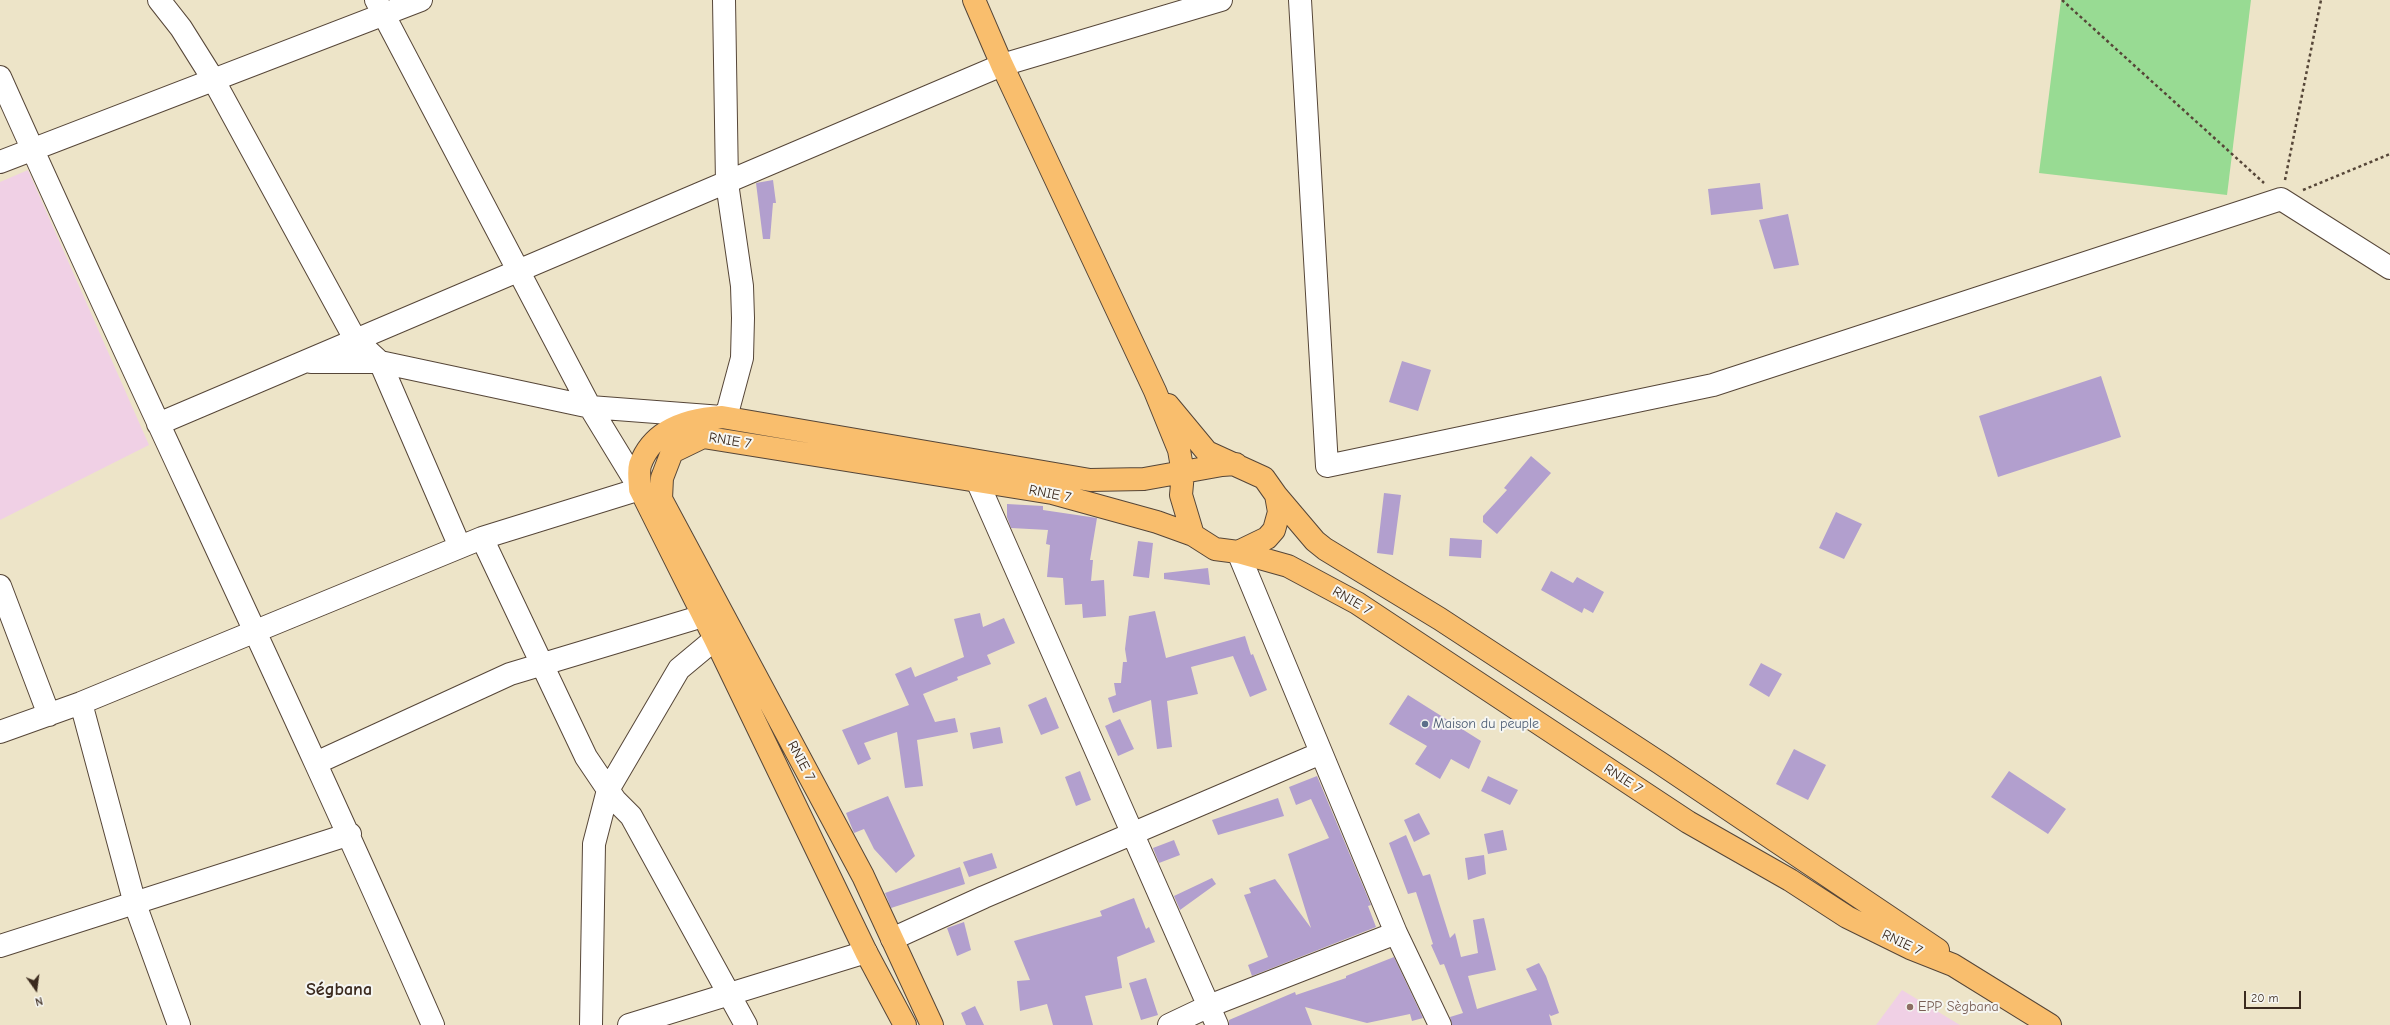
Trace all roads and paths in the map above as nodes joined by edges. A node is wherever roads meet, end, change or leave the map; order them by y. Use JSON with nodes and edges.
{"nodes":[{"id":1,"x":159,"y":0,"type":"edge"},
{"id":2,"x":421,"y":0,"type":"edge"},
{"id":3,"x":724,"y":0,"type":"edge"},
{"id":4,"x":974,"y":0,"type":"edge"},
{"id":5,"x":1221,"y":0,"type":"edge"},
{"id":6,"x":1300,"y":0,"type":"edge"},
{"id":7,"x":2062,"y":0,"type":"edge"},
{"id":8,"x":2321,"y":0,"type":"edge"},
{"id":9,"x":380,"y":7,"type":"edge"},
{"id":10,"x":1002,"y":65,"type":"junction"},
{"id":11,"x":0,"y":77,"type":"edge"},
{"id":12,"x":213,"y":79,"type":"junction"},
{"id":13,"x":32,"y":148,"type":"junction"},
{"id":14,"x":2390,"y":154,"type":"edge"},
{"id":15,"x":0,"y":162,"type":"edge"},
{"id":16,"x":727,"y":183,"type":"junction"},
{"id":17,"x":2281,"y":199,"type":"junction"},
{"id":18,"x":2390,"y":268,"type":"edge"},
{"id":19,"x":520,"y":270,"type":"junction"},
{"id":20,"x":355,"y":339,"type":"junction"},
{"id":21,"x":302,"y":362,"type":"junction"},
{"id":22,"x":380,"y":362,"type":"junction"},
{"id":23,"x":1156,"y":391,"type":"junction"},
{"id":24,"x":590,"y":407,"type":"junction"},
{"id":25,"x":722,"y":417,"type":"junction"},
{"id":26,"x":158,"y":424,"type":"junction"},
{"id":27,"x":677,"y":425,"type":"junction"},
{"id":28,"x":703,"y":437,"type":"junction"},
{"id":29,"x":1236,"y":464,"type":"junction"},
{"id":30,"x":1183,"y":473,"type":"junction"},
{"id":31,"x":978,"y":483,"type":"junction"},
{"id":32,"x":640,"y":489,"type":"junction"},
{"id":33,"x":1276,"y":495,"type":"junction"},
{"id":34,"x":1193,"y":535,"type":"junction"},
{"id":35,"x":482,"y":538,"type":"junction"},
{"id":36,"x":460,"y":547,"type":"junction"},
{"id":37,"x":1238,"y":552,"type":"junction"},
{"id":38,"x":0,"y":586,"type":"edge"},
{"id":39,"x":703,"y":616,"type":"junction"},
{"id":40,"x":256,"y":631,"type":"junction"},
{"id":41,"x":715,"y":639,"type":"junction"},
{"id":42,"x":541,"y":664,"type":"junction"},
{"id":43,"x":81,"y":703,"type":"junction"},
{"id":44,"x":49,"y":715,"type":"junction"},
{"id":45,"x":0,"y":732,"type":"edge"},
{"id":46,"x":1321,"y":753,"type":"junction"},
{"id":47,"x":316,"y":763,"type":"junction"},
{"id":48,"x":608,"y":790,"type":"junction"},
{"id":49,"x":350,"y":834,"type":"junction"},
{"id":50,"x":1133,"y":834,"type":"junction"},
{"id":51,"x":136,"y":904,"type":"junction"},
{"id":52,"x":1396,"y":934,"type":"junction"},
{"id":53,"x":892,"y":939,"type":"junction"},
{"id":54,"x":0,"y":946,"type":"edge"},
{"id":55,"x":866,"y":952,"type":"junction"},
{"id":56,"x":1953,"y":965,"type":"junction"},
{"id":57,"x":729,"y":995,"type":"junction"},
{"id":58,"x":1213,"y":1016,"type":"edge"},
{"id":59,"x":179,"y":1025,"type":"edge"},
{"id":60,"x":433,"y":1025,"type":"edge"},
{"id":61,"x":591,"y":1025,"type":"edge"},
{"id":62,"x":629,"y":1025,"type":"edge"},
{"id":63,"x":746,"y":1025,"type":"edge"},
{"id":64,"x":905,"y":1025,"type":"edge"},
{"id":65,"x":932,"y":1025,"type":"edge"},
{"id":66,"x":1170,"y":1025,"type":"edge"},
{"id":67,"x":1440,"y":1025,"type":"edge"},
{"id":68,"x":2050,"y":1025,"type":"edge"}],
"edges":[{"from":1,"to":12,"type":"street"},
{"from":2,"to":9,"type":"street"},
{"from":3,"to":16,"type":"street"},
{"from":4,"to":10,"type":"main road"},
{"from":5,"to":10,"type":"street"},
{"from":6,"to":17,"type":"street"},
{"from":7,"to":17,"type":"path"},
{"from":8,"to":17,"type":"path"},
{"from":9,"to":12,"type":"street"},
{"from":9,"to":19,"type":"street"},
{"from":10,"to":16,"type":"street"},
{"from":10,"to":23,"type":"main road"},
{"from":11,"to":13,"type":"street"},
{"from":12,"to":13,"type":"street"},
{"from":12,"to":20,"type":"street"},
{"from":13,"to":15,"type":"street"},
{"from":13,"to":26,"type":"street"},
{"from":14,"to":17,"type":"path"},
{"from":16,"to":19,"type":"street"},
{"from":16,"to":25,"type":"street"},
{"from":17,"to":18,"type":"street"},
{"from":19,"to":20,"type":"street"},
{"from":19,"to":24,"type":"street"},
{"from":20,"to":21,"type":"street"},
{"from":20,"to":22,"type":"street"},
{"from":21,"to":22,"type":"street"},
{"from":21,"to":26,"type":"street"},
{"from":22,"to":24,"type":"street"},
{"from":22,"to":36,"type":"street"},
{"from":23,"to":29,"type":"main road"},
{"from":23,"to":30,"type":"main road"},
{"from":24,"to":25,"type":"street"},
{"from":24,"to":27,"type":"street"},
{"from":24,"to":32,"type":"street"},
{"from":25,"to":27,"type":"main road","name":"RNIE 7","number":"RNIE 7"},
{"from":25,"to":30,"type":"main road","name":"RNIE 7","number":"RNIE 7"},
{"from":26,"to":40,"type":"street"},
{"from":27,"to":28,"type":"street"},
{"from":27,"to":32,"type":"main road","name":"RNIE 7","number":"RNIE 7"},
{"from":28,"to":31,"type":"main road","name":"RNIE 7","number":"RNIE 7"},
{"from":28,"to":53,"type":"main road","name":"RNIE 7","number":"RNIE 7"},
{"from":29,"to":30,"type":"main road","name":"RNIE 7","number":"RNIE 7"},
{"from":29,"to":33,"type":"main road"},
{"from":30,"to":34,"type":"main road"},
{"from":31,"to":34,"type":"main road","name":"RNIE 7","number":"RNIE 7"},
{"from":31,"to":50,"type":"street"},
{"from":32,"to":35,"type":"street"},
{"from":32,"to":39,"type":"main road","name":"RNIE 7","number":"RNIE 7"},
{"from":33,"to":37,"type":"main road"},
{"from":33,"to":56,"type":"main road","name":"RNIE 7","number":"RNIE 7"},
{"from":34,"to":37,"type":"main road","name":"RNIE 7","number":"RNIE 7"},
{"from":35,"to":36,"type":"street"},
{"from":35,"to":42,"type":"street"},
{"from":36,"to":40,"type":"street"},
{"from":37,"to":46,"type":"street"},
{"from":37,"to":56,"type":"main road","name":"RNIE 7","number":"RNIE 7"},
{"from":38,"to":44,"type":"street"},
{"from":39,"to":41,"type":"main road","name":"RNIE 7","number":"RNIE 7"},
{"from":39,"to":42,"type":"street"},
{"from":40,"to":43,"type":"street"},
{"from":40,"to":47,"type":"street"},
{"from":41,"to":48,"type":"street"},
{"from":41,"to":55,"type":"main road","name":"RNIE 7","number":"RNIE 7"},
{"from":42,"to":47,"type":"street"},
{"from":42,"to":48,"type":"street"},
{"from":43,"to":44,"type":"street"},
{"from":43,"to":51,"type":"street"},
{"from":44,"to":45,"type":"street"},
{"from":46,"to":50,"type":"street"},
{"from":46,"to":52,"type":"street"},
{"from":47,"to":49,"type":"street"},
{"from":48,"to":57,"type":"street"},
{"from":48,"to":61,"type":"street"},
{"from":49,"to":51,"type":"street"},
{"from":49,"to":60,"type":"street"},
{"from":50,"to":53,"type":"street"},
{"from":50,"to":58,"type":"street"},
{"from":51,"to":54,"type":"street"},
{"from":51,"to":59,"type":"street"},
{"from":52,"to":58,"type":"street"},
{"from":52,"to":67,"type":"street"},
{"from":53,"to":65,"type":"main road","name":"RNIE 7","number":"RNIE 7"},
{"from":55,"to":57,"type":"street"},
{"from":55,"to":64,"type":"main road","name":"RNIE 7","number":"RNIE 7"},
{"from":56,"to":68,"type":"main road","name":"RNIE 7","number":"RNIE 7"},
{"from":57,"to":62,"type":"street"},
{"from":57,"to":63,"type":"street"},
{"from":58,"to":66,"type":"street"}]}
